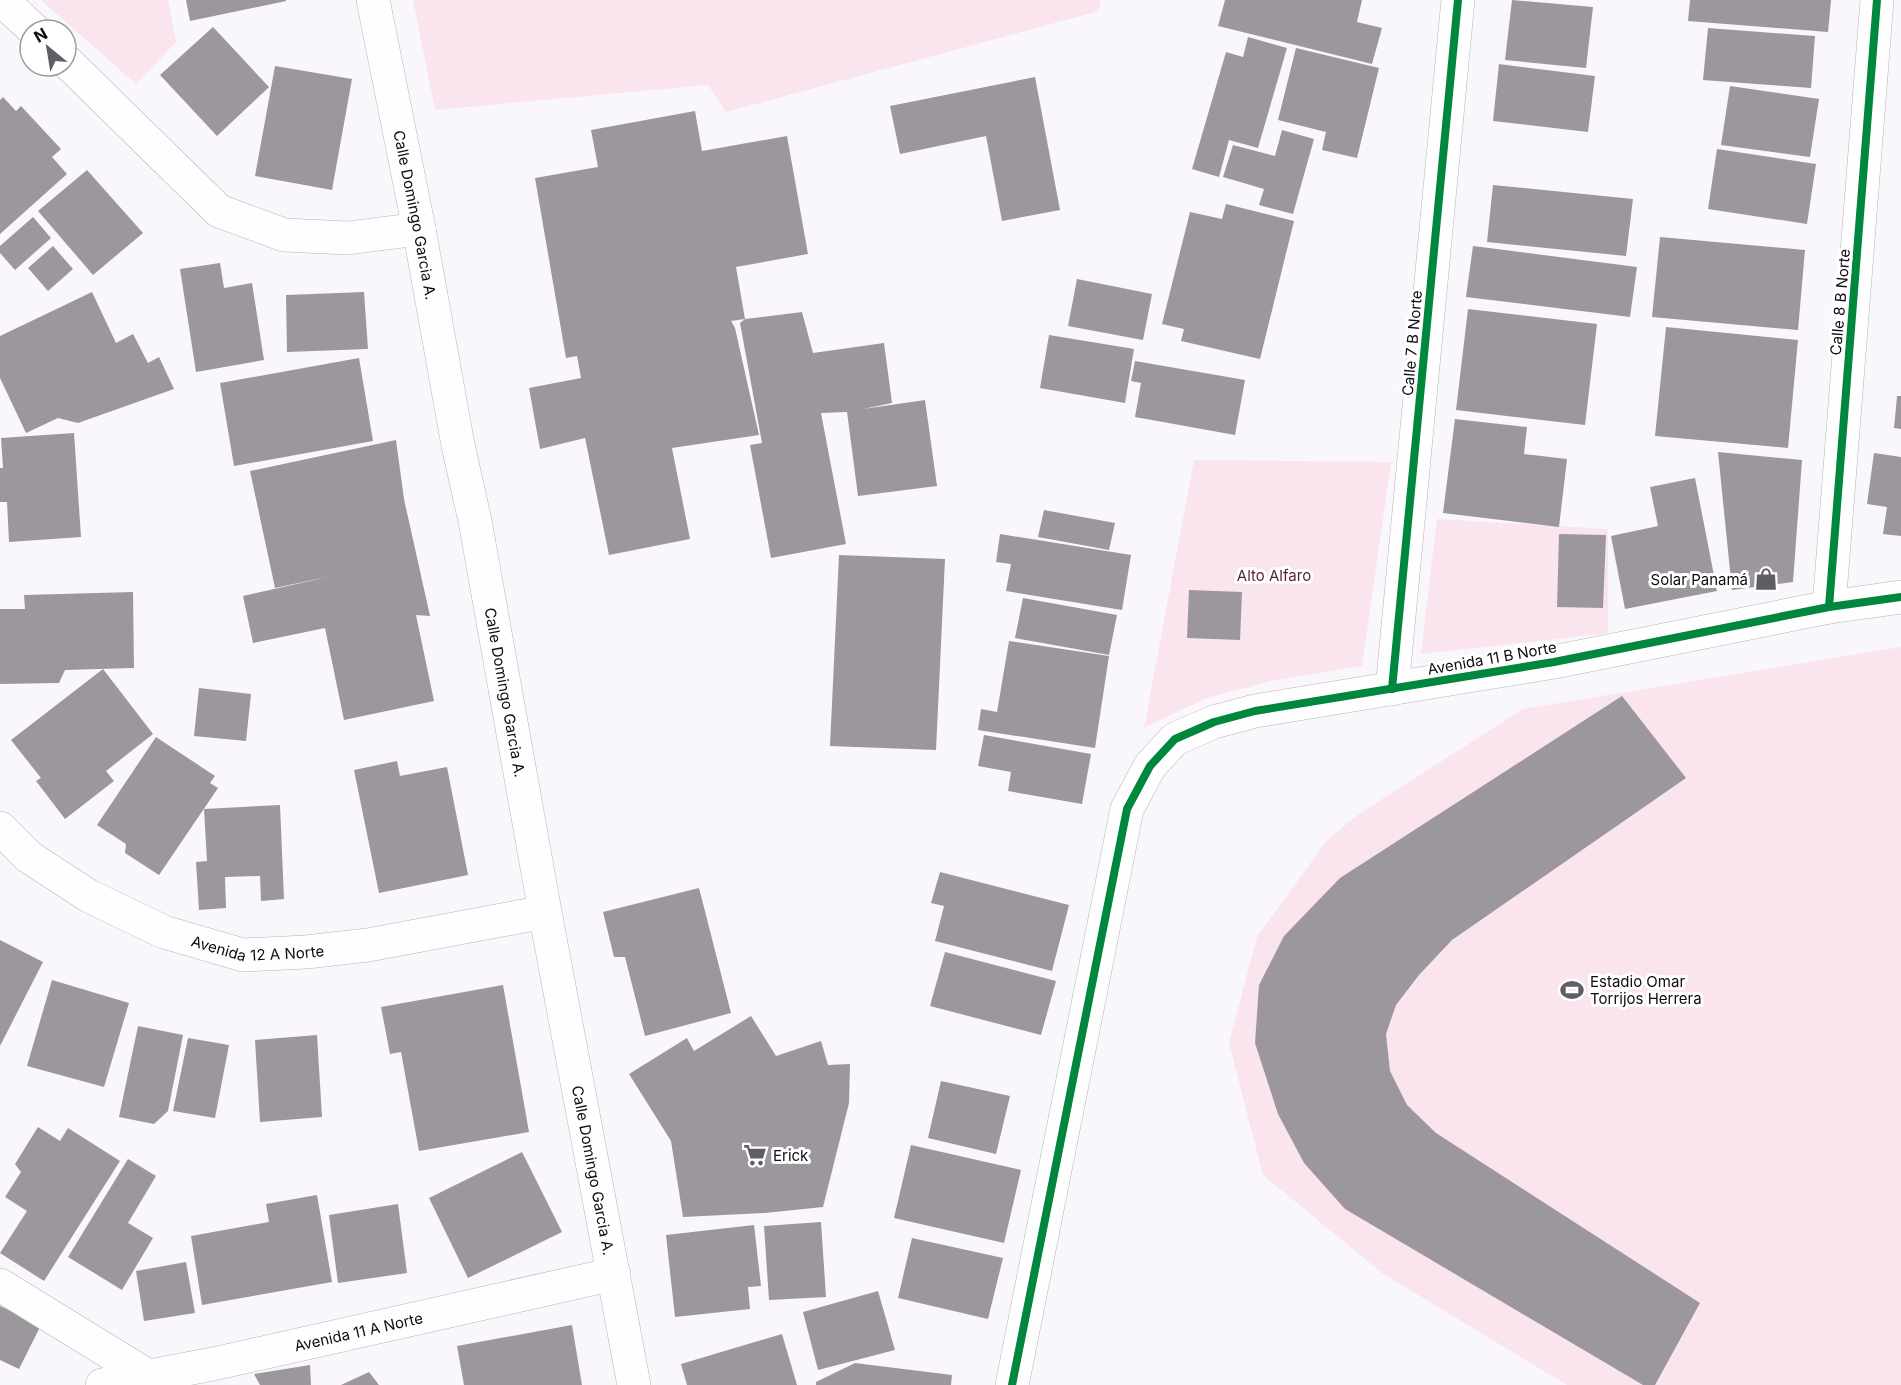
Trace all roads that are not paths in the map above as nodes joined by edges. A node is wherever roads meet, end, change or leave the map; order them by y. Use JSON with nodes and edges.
{"nodes":[{"id":1,"x":2,"y":0,"type":"edge"},
{"id":2,"x":373,"y":0,"type":"edge"},
{"id":3,"x":1458,"y":0,"type":"edge"},
{"id":4,"x":1877,"y":0,"type":"edge"},
{"id":5,"x":21,"y":18,"type":"edge"},
{"id":6,"x":78,"y":73,"type":"edge"},
{"id":7,"x":419,"y":229,"type":"junction"},
{"id":8,"x":1901,"y":597,"type":"edge"},
{"id":9,"x":1829,"y":607,"type":"junction"},
{"id":10,"x":1392,"y":689,"type":"junction"},
{"id":11,"x":0,"y":828,"type":"edge"},
{"id":12,"x":545,"y":912,"type":"junction"},
{"id":13,"x":614,"y":1274,"type":"junction"},
{"id":14,"x":0,"y":1285,"type":"edge"},
{"id":15,"x":224,"y":1375,"type":"edge"},
{"id":16,"x":148,"y":1376,"type":"junction"},
{"id":17,"x":102,"y":1385,"type":"edge"},
{"id":18,"x":634,"y":1385,"type":"edge"},
{"id":19,"x":1012,"y":1385,"type":"edge"}],
"edges":[{"from":1,"to":5,"type":"street"},
{"from":2,"to":7,"type":"street","name":"Calle Domingo Garcia A."},
{"from":3,"to":10,"type":"street","name":"Calle 7 B Norte"},
{"from":4,"to":9,"type":"street","name":"Calle 8 B Norte"},
{"from":6,"to":7,"type":"street"},
{"from":7,"to":12,"type":"street","name":"Calle Domingo Garcia A."},
{"from":8,"to":9,"type":"street","name":"Avenida 11 B Norte"},
{"from":9,"to":10,"type":"street","name":"Avenida 11 B Norte"},
{"from":10,"to":19,"type":"street","name":"Avenida 11 B Norte"},
{"from":11,"to":12,"type":"street","name":"Avenida 12 A Norte"},
{"from":12,"to":13,"type":"street","name":"Calle Domingo Garcia A."},
{"from":13,"to":15,"type":"street","name":"Avenida 11 A Norte"},
{"from":13,"to":18,"type":"street","name":"Calle Domingo Garcia A."},
{"from":14,"to":16,"type":"street"},
{"from":15,"to":16,"type":"street","name":"Avenida 11 A Norte"},
{"from":16,"to":17,"type":"street","name":"Avenida 11 A Norte"}]}
